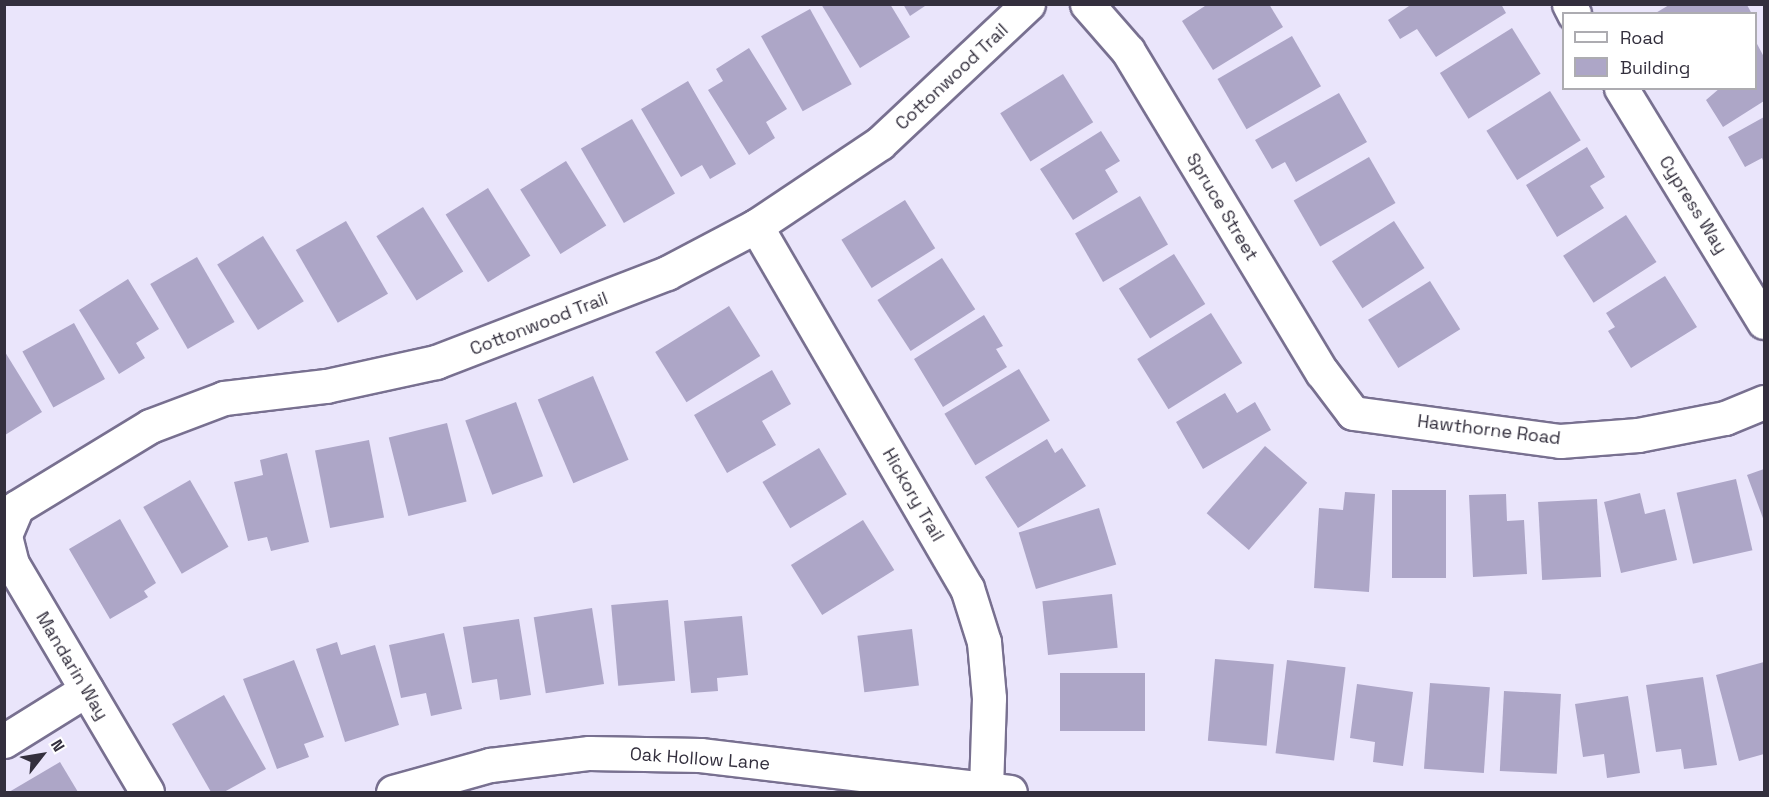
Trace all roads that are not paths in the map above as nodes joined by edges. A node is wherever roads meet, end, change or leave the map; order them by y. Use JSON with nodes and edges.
{"nodes":[{"id":1,"x":1028,"y":4,"type":"edge"},
{"id":2,"x":1087,"y":4,"type":"edge"},
{"id":3,"x":1622,"y":90,"type":"edge"},
{"id":4,"x":756,"y":226,"type":"junction"},
{"id":5,"x":1764,"y":322,"type":"edge"},
{"id":6,"x":1764,"y":402,"type":"edge"},
{"id":7,"x":1353,"y":413,"type":"joint"},
{"id":8,"x":5,"y":535,"type":"edge"},
{"id":9,"x":86,"y":690,"type":"junction"},
{"id":10,"x":4,"y":741,"type":"edge"},
{"id":11,"x":998,"y":791,"type":"edge"},
{"id":12,"x":147,"y":792,"type":"edge"},
{"id":13,"x":393,"y":792,"type":"edge"}],
"edges":[{"from":1,"to":4,"type":"street","name":"Cottonwood Trail"},
{"from":2,"to":7,"type":"street","name":"Spruce Street"},
{"from":3,"to":5,"type":"street","name":"Cypress Way"},
{"from":4,"to":8,"type":"street","name":"Cottonwood Trail"},
{"from":4,"to":11,"type":"street","name":"Hickory Trail"},
{"from":6,"to":7,"type":"street","name":"Hawthorne Road"},
{"from":8,"to":9,"type":"street","name":"Mandarin Way"},
{"from":9,"to":10,"type":"street"},
{"from":9,"to":12,"type":"street","name":"Mandarin Way"},
{"from":11,"to":13,"type":"street","name":"Oak Hollow Lane"}]}
